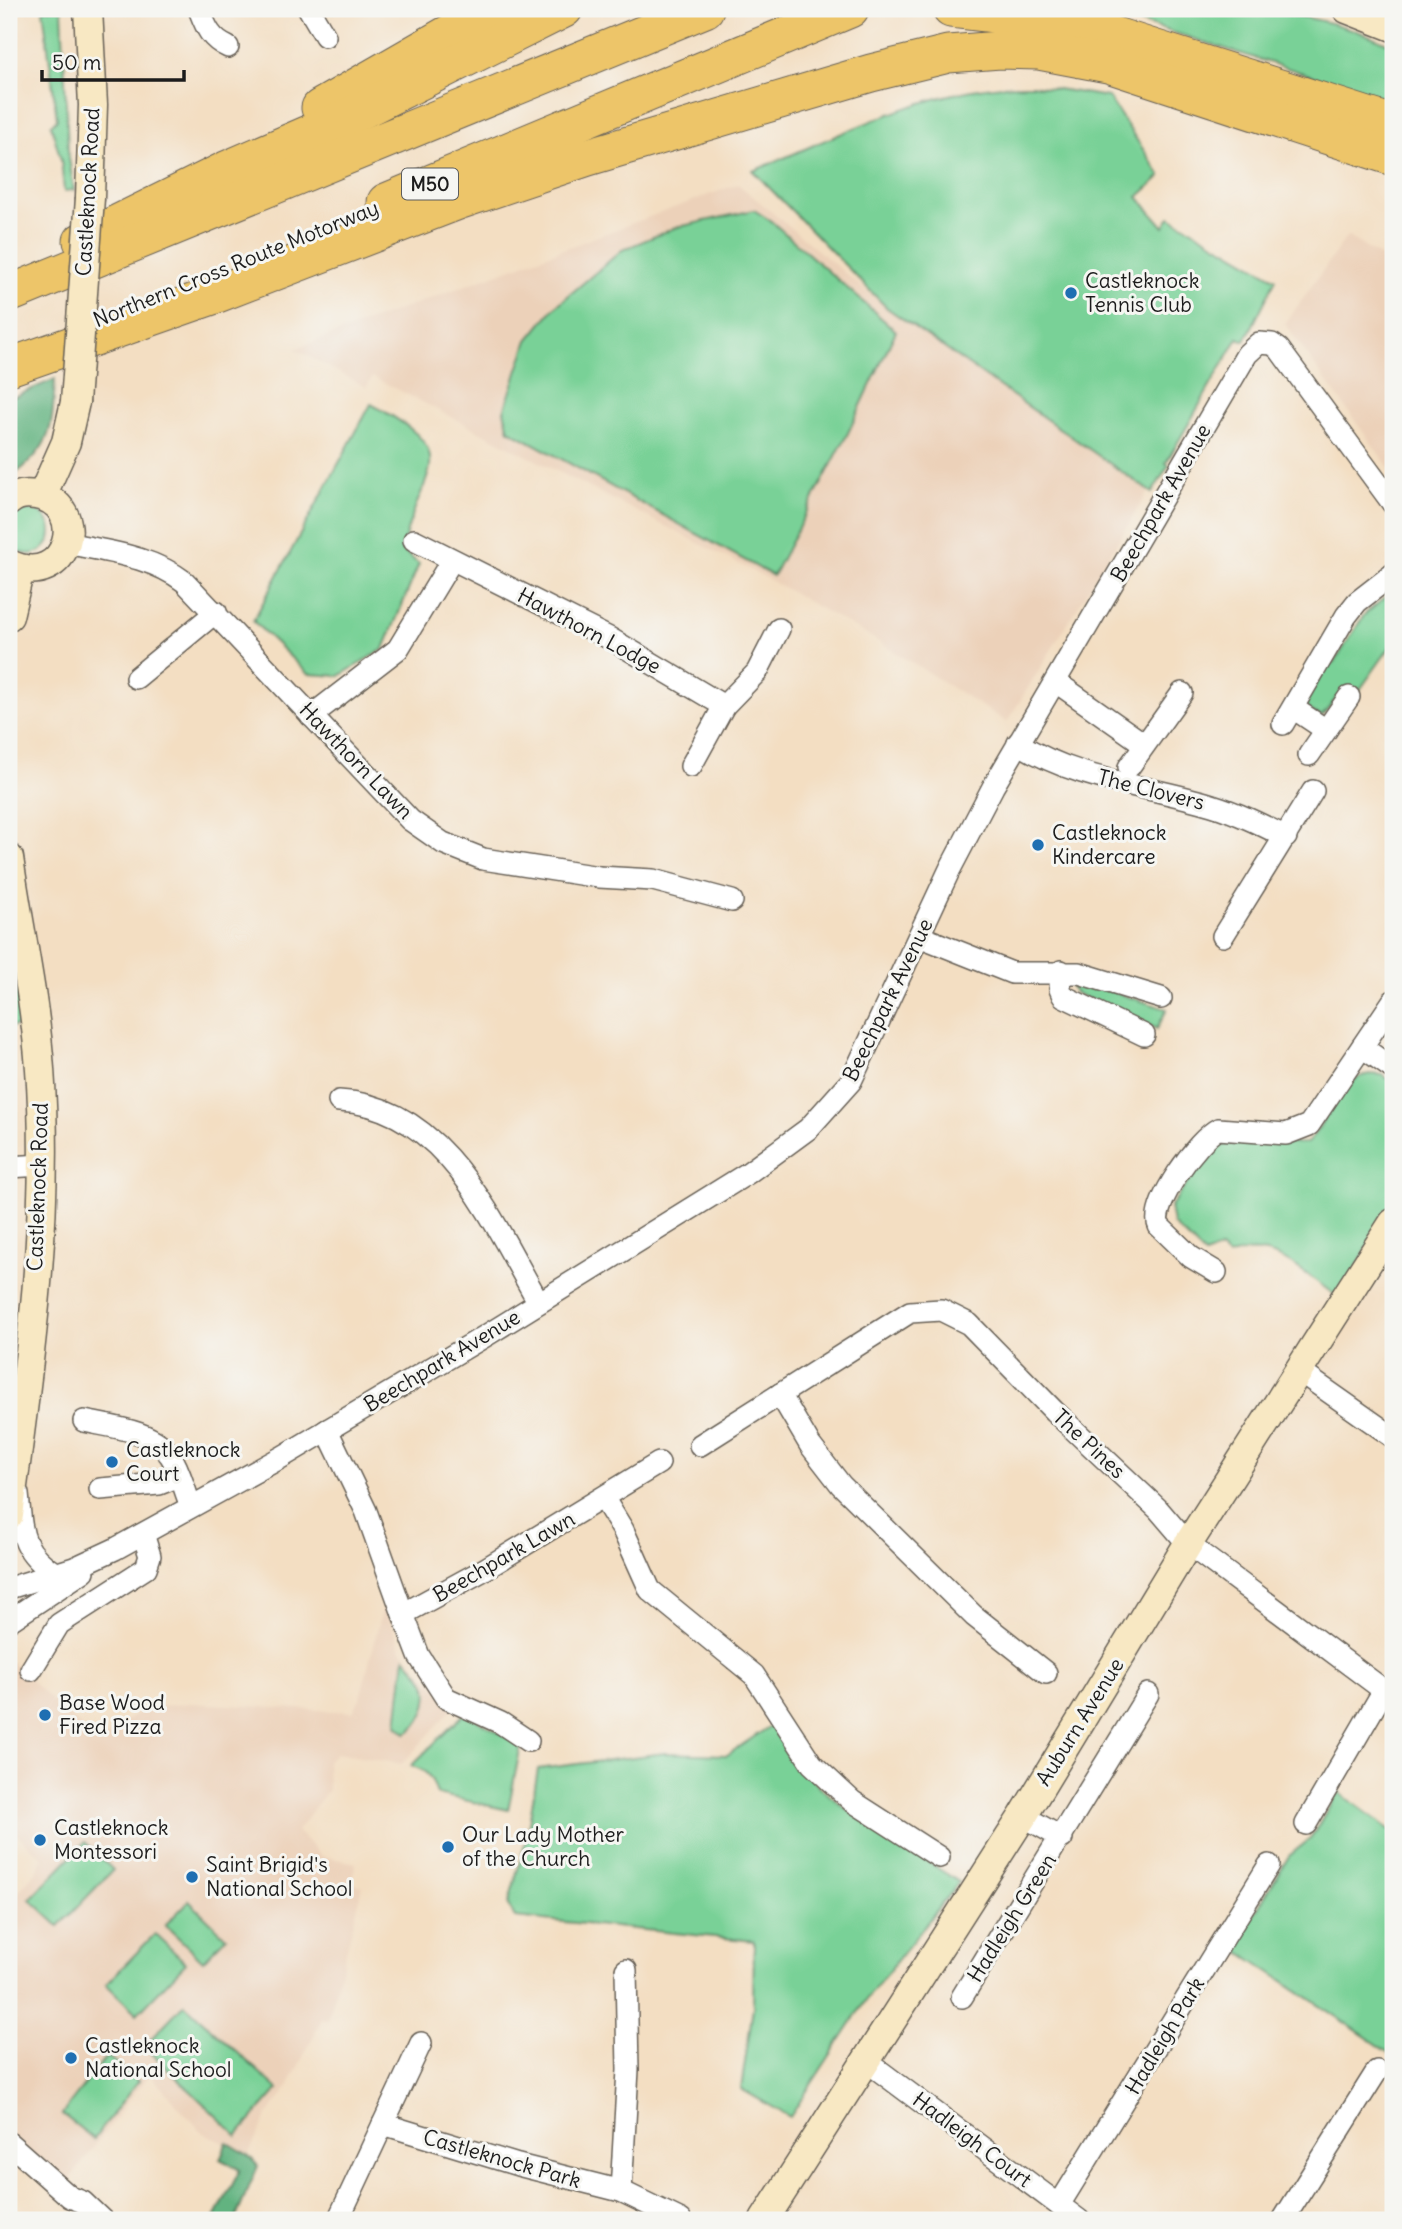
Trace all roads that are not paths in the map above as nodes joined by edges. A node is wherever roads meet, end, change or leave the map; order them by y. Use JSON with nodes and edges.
{"nodes":[{"id":1,"x":88,"y":9,"type":"edge"},
{"id":2,"x":199,"y":9,"type":"edge"},
{"id":3,"x":309,"y":9,"type":"edge"},
{"id":4,"x":492,"y":9,"type":"edge"},
{"id":5,"x":564,"y":9,"type":"edge"},
{"id":6,"x":705,"y":9,"type":"edge"},
{"id":7,"x":850,"y":9,"type":"edge"},
{"id":8,"x":1348,"y":9,"type":"edge"},
{"id":9,"x":967,"y":11,"type":"edge"},
{"id":10,"x":1393,"y":27,"type":"edge"},
{"id":11,"x":325,"y":36,"type":"dead end"},
{"id":12,"x":228,"y":47,"type":"dead end"},
{"id":13,"x":1240,"y":107,"type":"junction"},
{"id":14,"x":1393,"y":124,"type":"edge"},
{"id":15,"x":1393,"y":157,"type":"edge"},
{"id":16,"x":226,"y":170,"type":"junction"},
{"id":17,"x":1393,"y":181,"type":"edge"},
{"id":18,"x":9,"y":277,"type":"edge"},
{"id":19,"x":9,"y":294,"type":"edge"},
{"id":20,"x":9,"y":358,"type":"edge"},
{"id":21,"x":9,"y":368,"type":"edge"},
{"id":22,"x":42,"y":496,"type":"junction"},
{"id":23,"x":9,"y":501,"type":"edge"},
{"id":24,"x":1393,"y":504,"type":"edge"},
{"id":25,"x":414,"y":540,"type":"dead end"},
{"id":26,"x":67,"y":542,"type":"junction"},
{"id":27,"x":452,"y":560,"type":"junction"},
{"id":28,"x":14,"y":566,"type":"edge"},
{"id":29,"x":1393,"y":575,"type":"edge"},
{"id":30,"x":216,"y":612,"type":"junction"},
{"id":31,"x":9,"y":616,"type":"edge"},
{"id":32,"x":779,"y":629,"type":"dead end"},
{"id":33,"x":136,"y":678,"type":"dead end"},
{"id":34,"x":1056,"y":681,"type":"junction"},
{"id":35,"x":1182,"y":693,"type":"dead end"},
{"id":36,"x":1349,"y":697,"type":"dead end"},
{"id":37,"x":724,"y":706,"type":"junction"},
{"id":38,"x":311,"y":716,"type":"junction"},
{"id":39,"x":1326,"y":730,"type":"junction"},
{"id":40,"x":1018,"y":743,"type":"junction"},
{"id":41,"x":1144,"y":744,"type":"junction"},
{"id":42,"x":1309,"y":755,"type":"dead end"},
{"id":43,"x":691,"y":766,"type":"dead end"},
{"id":44,"x":1129,"y":767,"type":"dead end"},
{"id":45,"x":1313,"y":791,"type":"dead end"},
{"id":46,"x":1286,"y":837,"type":"junction"},
{"id":47,"x":9,"y":858,"type":"edge"},
{"id":48,"x":732,"y":901,"type":"dead end"},
{"id":49,"x":919,"y":936,"type":"junction"},
{"id":50,"x":1223,"y":936,"type":"dead end"},
{"id":51,"x":1061,"y":971,"type":"junction"},
{"id":52,"x":1161,"y":998,"type":"dead end"},
{"id":53,"x":1393,"y":1001,"type":"edge"},
{"id":54,"x":1144,"y":1035,"type":"dead end"},
{"id":55,"x":1362,"y":1047,"type":"junction"},
{"id":56,"x":1393,"y":1069,"type":"edge"},
{"id":57,"x":339,"y":1101,"type":"dead end"},
{"id":58,"x":42,"y":1165,"type":"junction"},
{"id":59,"x":9,"y":1167,"type":"edge"},
{"id":60,"x":1393,"y":1223,"type":"edge"},
{"id":61,"x":1216,"y":1272,"type":"dead end"},
{"id":62,"x":538,"y":1301,"type":"junction"},
{"id":63,"x":1299,"y":1371,"type":"junction"},
{"id":64,"x":780,"y":1394,"type":"junction"},
{"id":65,"x":84,"y":1421,"type":"dead end"},
{"id":66,"x":327,"y":1430,"type":"junction"},
{"id":67,"x":1393,"y":1437,"type":"edge"},
{"id":68,"x":700,"y":1445,"type":"dead end"},
{"id":69,"x":659,"y":1463,"type":"dead end"},
{"id":70,"x":16,"y":1464,"type":"junction"},
{"id":71,"x":179,"y":1476,"type":"junction"},
{"id":72,"x":100,"y":1489,"type":"dead end"},
{"id":73,"x":604,"y":1499,"type":"junction"},
{"id":74,"x":191,"y":1506,"type":"junction"},
{"id":75,"x":9,"y":1516,"type":"edge"},
{"id":76,"x":143,"y":1534,"type":"junction"},
{"id":77,"x":1188,"y":1544,"type":"junction"},
{"id":78,"x":115,"y":1549,"type":"junction"},
{"id":79,"x":56,"y":1574,"type":"junction"},
{"id":80,"x":9,"y":1588,"type":"edge"},
{"id":81,"x":403,"y":1614,"type":"junction"},
{"id":82,"x":9,"y":1621,"type":"edge"},
{"id":83,"x":31,"y":1670,"type":"dead end"},
{"id":84,"x":1046,"y":1673,"type":"dead end"},
{"id":85,"x":1389,"y":1693,"type":"edge"},
{"id":86,"x":1148,"y":1694,"type":"dead end"},
{"id":87,"x":528,"y":1741,"type":"dead end"},
{"id":88,"x":1023,"y":1816,"type":"junction"},
{"id":89,"x":1306,"y":1824,"type":"dead end"},
{"id":90,"x":1062,"y":1838,"type":"junction"},
{"id":91,"x":939,"y":1857,"type":"dead end"},
{"id":92,"x":1269,"y":1865,"type":"dead end"},
{"id":93,"x":626,"y":1970,"type":"dead end"},
{"id":94,"x":962,"y":1997,"type":"dead end"},
{"id":95,"x":421,"y":2043,"type":"dead end"},
{"id":96,"x":865,"y":2060,"type":"junction"},
{"id":97,"x":1377,"y":2071,"type":"dead end"},
{"id":98,"x":383,"y":2124,"type":"junction"},
{"id":99,"x":9,"y":2143,"type":"edge"},
{"id":100,"x":621,"y":2191,"type":"junction"},
{"id":101,"x":1059,"y":2205,"type":"junction"},
{"id":102,"x":102,"y":2220,"type":"edge"},
{"id":103,"x":338,"y":2220,"type":"edge"},
{"id":104,"x":681,"y":2220,"type":"edge"},
{"id":105,"x":764,"y":2220,"type":"edge"},
{"id":106,"x":1079,"y":2220,"type":"edge"},
{"id":107,"x":1283,"y":2220,"type":"edge"}],
"edges":[{"from":1,"to":22,"type":"main road","name":"Castleknock Road","bridge":true},
{"from":2,"to":12,"type":"street"},
{"from":3,"to":11,"type":"street"},
{"from":4,"to":16,"type":"highway"},
{"from":5,"to":16,"type":"highway"},
{"from":6,"to":19,"type":"highway","number":"M50"},
{"from":7,"to":20,"type":"highway","name":"Northern Cross Route Motorway","number":"M50"},
{"from":8,"to":10,"type":"main road"},
{"from":9,"to":14,"type":"highway"},
{"from":13,"to":15,"type":"highway"},
{"from":13,"to":17,"type":"highway"},
{"from":13,"to":21,"type":"highway"},
{"from":16,"to":18,"type":"highway"},
{"from":22,"to":23,"type":"main road"},
{"from":22,"to":26,"type":"main road"},
{"from":24,"to":34,"type":"street","name":"Beechpark Avenue"},
{"from":25,"to":27,"type":"street","name":"Hawthorn Lodge"},
{"from":26,"to":28,"type":"main road"},
{"from":26,"to":30,"type":"street","name":"Hawthorn Lawn"},
{"from":27,"to":37,"type":"street","name":"Hawthorn Lodge"},
{"from":27,"to":38,"type":"street"},
{"from":28,"to":31,"type":"main road"},
{"from":29,"to":39,"type":"street"},
{"from":30,"to":33,"type":"street"},
{"from":30,"to":38,"type":"street","name":"Hawthorn Lawn"},
{"from":32,"to":37,"type":"street"},
{"from":34,"to":40,"type":"street","name":"Beechpark Avenue"},
{"from":34,"to":41,"type":"street"},
{"from":35,"to":41,"type":"street"},
{"from":36,"to":39,"type":"street"},
{"from":37,"to":43,"type":"street"},
{"from":38,"to":48,"type":"street","name":"Hawthorn Lawn"},
{"from":39,"to":42,"type":"street"},
{"from":40,"to":46,"type":"street","name":"The Clovers"},
{"from":40,"to":49,"type":"street","name":"Beechpark Avenue"},
{"from":41,"to":44,"type":"street"},
{"from":45,"to":46,"type":"street"},
{"from":46,"to":50,"type":"street"},
{"from":47,"to":58,"type":"main road","name":"Castleknock Road"},
{"from":49,"to":51,"type":"street"},
{"from":49,"to":62,"type":"street","name":"Beechpark Avenue"},
{"from":51,"to":52,"type":"street"},
{"from":51,"to":54,"type":"street"},
{"from":53,"to":55,"type":"street"},
{"from":55,"to":56,"type":"street"},
{"from":55,"to":61,"type":"street"},
{"from":57,"to":62,"type":"street"},
{"from":58,"to":59,"type":"street"},
{"from":58,"to":70,"type":"main road","name":"Castleknock Road"},
{"from":60,"to":63,"type":"main road","name":"Auburn Avenue"},
{"from":62,"to":66,"type":"street","name":"Beechpark Avenue"},
{"from":63,"to":67,"type":"street"},
{"from":63,"to":77,"type":"main road","name":"Auburn Avenue"},
{"from":64,"to":68,"type":"street","name":"The Pines"},
{"from":64,"to":77,"type":"street","name":"The Pines"},
{"from":64,"to":84,"type":"street"},
{"from":65,"to":71,"type":"street"},
{"from":66,"to":74,"type":"street","name":"Beechpark Avenue"},
{"from":66,"to":81,"type":"street"},
{"from":69,"to":73,"type":"street","name":"Beechpark Lawn"},
{"from":70,"to":75,"type":"main road","name":"Castleknock Road"},
{"from":70,"to":79,"type":"street"},
{"from":71,"to":72,"type":"street"},
{"from":71,"to":74,"type":"street"},
{"from":73,"to":81,"type":"street","name":"Beechpark Lawn"},
{"from":73,"to":91,"type":"street"},
{"from":74,"to":76,"type":"street","name":"Beechpark Avenue"},
{"from":76,"to":78,"type":"street","name":"Beechpark Avenue"},
{"from":76,"to":83,"type":"street"},
{"from":77,"to":85,"type":"street","name":"The Pines"},
{"from":77,"to":88,"type":"main road","name":"Auburn Avenue"},
{"from":78,"to":79,"type":"street","name":"Beechpark Avenue"},
{"from":78,"to":82,"type":"street","name":"Beechpark Avenue"},
{"from":79,"to":80,"type":"street","name":"Beechpark Avenue"},
{"from":81,"to":87,"type":"street"},
{"from":85,"to":89,"type":"street","name":"The Pines"},
{"from":86,"to":90,"type":"street","name":"Hadleigh Green"},
{"from":88,"to":90,"type":"street","name":"Hadleigh Green"},
{"from":88,"to":96,"type":"main road","name":"Auburn Avenue"},
{"from":90,"to":94,"type":"street","name":"Hadleigh Green"},
{"from":92,"to":101,"type":"street","name":"Hadleigh Park"},
{"from":93,"to":100,"type":"street"},
{"from":95,"to":98,"type":"street"},
{"from":96,"to":101,"type":"street","name":"Hadleigh Court"},
{"from":96,"to":105,"type":"main road","name":"Auburn Avenue"},
{"from":97,"to":107,"type":"street"},
{"from":98,"to":100,"type":"street","name":"Castleknock Park"},
{"from":98,"to":103,"type":"street"},
{"from":99,"to":102,"type":"street"},
{"from":100,"to":104,"type":"street","name":"Castleknock Park"},
{"from":101,"to":106,"type":"street","name":"Hadleigh Court"}]}
